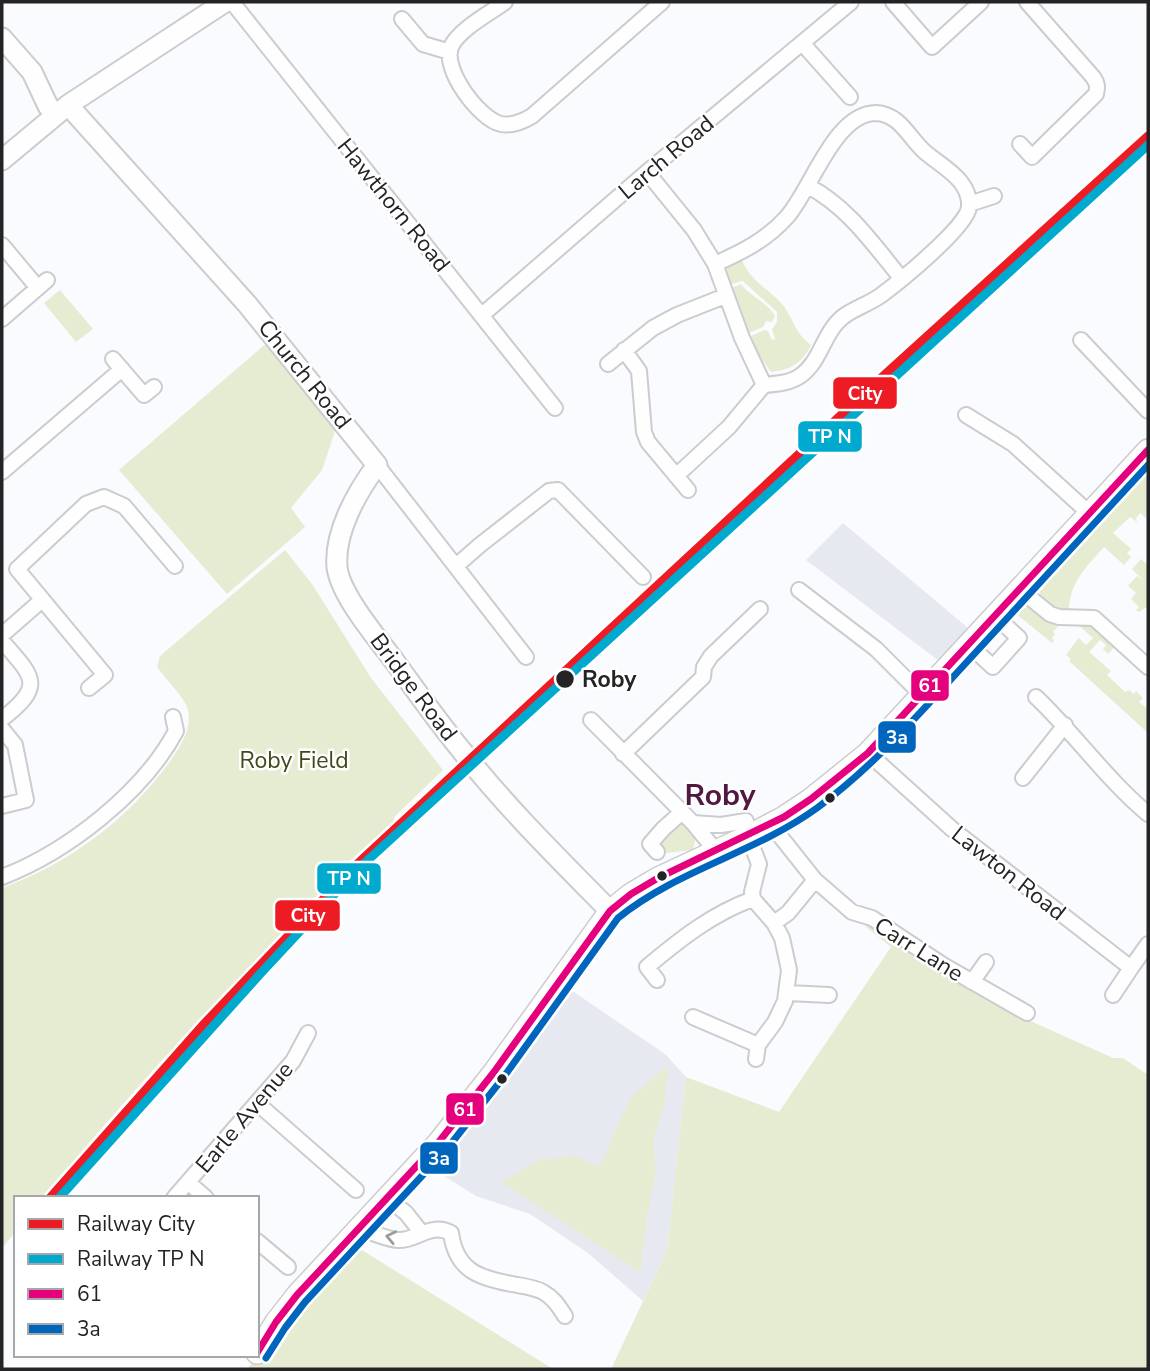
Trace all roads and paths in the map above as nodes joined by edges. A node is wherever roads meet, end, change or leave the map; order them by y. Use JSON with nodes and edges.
{"nodes":[{"id":1,"x":225,"y":2,"type":"edge"},
{"id":2,"x":232,"y":2,"type":"edge"},
{"id":3,"x":505,"y":2,"type":"edge"},
{"id":4,"x":662,"y":2,"type":"edge"},
{"id":5,"x":851,"y":2,"type":"edge"},
{"id":6,"x":893,"y":2,"type":"edge"},
{"id":7,"x":1027,"y":2,"type":"edge"},
{"id":8,"x":976,"y":3,"type":"edge"},
{"id":9,"x":402,"y":19,"type":"dead end"},
{"id":10,"x":2,"y":38,"type":"edge"},
{"id":11,"x":803,"y":44,"type":"junction"},
{"id":12,"x":450,"y":52,"type":"junction"},
{"id":13,"x":850,"y":97,"type":"dead end"},
{"id":14,"x":62,"y":110,"type":"junction"},
{"id":15,"x":1020,"y":144,"type":"dead end"},
{"id":16,"x":2,"y":160,"type":"edge"},
{"id":17,"x":647,"y":172,"type":"junction"},
{"id":18,"x":808,"y":186,"type":"junction"},
{"id":19,"x":994,"y":196,"type":"dead end"},
{"id":20,"x":970,"y":204,"type":"junction"},
{"id":21,"x":2,"y":245,"type":"edge"},
{"id":22,"x":715,"y":264,"type":"junction"},
{"id":23,"x":901,"y":278,"type":"junction"},
{"id":24,"x":725,"y":296,"type":"junction"},
{"id":25,"x":482,"y":315,"type":"junction"},
{"id":26,"x":2,"y":318,"type":"edge"},
{"id":27,"x":1080,"y":340,"type":"dead end"},
{"id":28,"x":624,"y":350,"type":"junction"},
{"id":29,"x":608,"y":364,"type":"dead end"},
{"id":30,"x":764,"y":385,"type":"junction"},
{"id":31,"x":154,"y":387,"type":"dead end"},
{"id":32,"x":555,"y":408,"type":"dead end"},
{"id":33,"x":1148,"y":411,"type":"edge"},
{"id":34,"x":966,"y":415,"type":"dead end"},
{"id":35,"x":1148,"y":450,"type":"edge"},
{"id":36,"x":377,"y":465,"type":"junction"},
{"id":37,"x":2,"y":472,"type":"edge"},
{"id":38,"x":676,"y":476,"type":"junction"},
{"id":39,"x":688,"y":490,"type":"dead end"},
{"id":40,"x":1089,"y":513,"type":"junction"},
{"id":41,"x":175,"y":566,"type":"dead end"},
{"id":42,"x":456,"y":566,"type":"junction"},
{"id":43,"x":643,"y":577,"type":"dead end"},
{"id":44,"x":1019,"y":589,"type":"junction"},
{"id":45,"x":799,"y":590,"type":"dead end"},
{"id":46,"x":42,"y":600,"type":"junction"},
{"id":47,"x":761,"y":609,"type":"dead end"},
{"id":48,"x":995,"y":616,"type":"junction"},
{"id":49,"x":2,"y":638,"type":"edge"},
{"id":50,"x":969,"y":645,"type":"junction"},
{"id":51,"x":526,"y":657,"type":"dead end"},
{"id":52,"x":1148,"y":667,"type":"edge"},
{"id":53,"x":89,"y":688,"type":"dead end"},
{"id":54,"x":922,"y":695,"type":"junction"},
{"id":55,"x":1036,"y":697,"type":"dead end"},
{"id":56,"x":173,"y":717,"type":"dead end"},
{"id":57,"x":2,"y":719,"type":"edge"},
{"id":58,"x":590,"y":720,"type":"dead end"},
{"id":59,"x":1065,"y":725,"type":"junction"},
{"id":60,"x":2,"y":729,"type":"edge"},
{"id":61,"x":868,"y":753,"type":"junction"},
{"id":62,"x":623,"y":754,"type":"junction"},
{"id":63,"x":1023,"y":778,"type":"dead end"},
{"id":64,"x":2,"y":806,"type":"edge"},
{"id":65,"x":682,"y":812,"type":"junction"},
{"id":66,"x":1148,"y":814,"type":"edge"},
{"id":67,"x":694,"y":823,"type":"junction"},
{"id":68,"x":747,"y":829,"type":"junction"},
{"id":69,"x":780,"y":836,"type":"dead end"},
{"id":70,"x":716,"y":851,"type":"junction"},
{"id":71,"x":657,"y":852,"type":"dead end"},
{"id":72,"x":2,"y":877,"type":"edge"},
{"id":73,"x":815,"y":880,"type":"junction"},
{"id":74,"x":753,"y":899,"type":"junction"},
{"id":75,"x":610,"y":911,"type":"junction"},
{"id":76,"x":774,"y":923,"type":"junction"},
{"id":77,"x":1148,"y":943,"type":"edge"},
{"id":78,"x":986,"y":962,"type":"dead end"},
{"id":79,"x":1130,"y":968,"type":"junction"},
{"id":80,"x":657,"y":980,"type":"dead end"},
{"id":81,"x":972,"y":982,"type":"junction"},
{"id":82,"x":788,"y":993,"type":"junction"},
{"id":83,"x":829,"y":995,"type":"dead end"},
{"id":84,"x":1113,"y":995,"type":"dead end"},
{"id":85,"x":1027,"y":1013,"type":"dead end"},
{"id":86,"x":693,"y":1017,"type":"dead end"},
{"id":87,"x":308,"y":1033,"type":"dead end"},
{"id":88,"x":257,"y":1103,"type":"junction"},
{"id":89,"x":189,"y":1182,"type":"junction"},
{"id":90,"x":356,"y":1190,"type":"dead end"},
{"id":91,"x":176,"y":1196,"type":"edge"},
{"id":92,"x":204,"y":1196,"type":"edge"},
{"id":93,"x":387,"y":1198,"type":"junction"},
{"id":94,"x":360,"y":1229,"type":"junction"},
{"id":95,"x":421,"y":1232,"type":"junction"},
{"id":96,"x":259,"y":1243,"type":"edge"},
{"id":97,"x":288,"y":1267,"type":"dead end"},
{"id":98,"x":565,"y":1316,"type":"dead end"},
{"id":99,"x":259,"y":1350,"type":"edge"}],
"edges":[{"from":1,"to":14,"type":"street"},
{"from":2,"to":25,"type":"street","name":"Hawthorn Road"},
{"from":3,"to":12,"type":"street"},
{"from":4,"to":12,"type":"street"},
{"from":5,"to":11,"type":"street","name":"Larch Road"},
{"from":6,"to":8,"type":"street"},
{"from":7,"to":15,"type":"street"},
{"from":9,"to":12,"type":"street"},
{"from":10,"to":14,"type":"street","name":"Church Road"},
{"from":11,"to":13,"type":"street"},
{"from":11,"to":17,"type":"street","name":"Larch Road"},
{"from":14,"to":16,"type":"street"},
{"from":14,"to":36,"type":"street","name":"Church Road"},
{"from":17,"to":22,"type":"street"},
{"from":17,"to":25,"type":"street","name":"Larch Road"},
{"from":18,"to":20,"type":"street"},
{"from":18,"to":22,"type":"street"},
{"from":18,"to":23,"type":"street"},
{"from":19,"to":20,"type":"street"},
{"from":20,"to":23,"type":"street"},
{"from":21,"to":26,"type":"street"},
{"from":22,"to":24,"type":"street"},
{"from":23,"to":30,"type":"street"},
{"from":24,"to":28,"type":"street"},
{"from":24,"to":30,"type":"street"},
{"from":25,"to":32,"type":"street","name":"Hawthorn Road"},
{"from":27,"to":33,"type":"street"},
{"from":28,"to":29,"type":"street"},
{"from":28,"to":38,"type":"street"},
{"from":30,"to":38,"type":"street"},
{"from":31,"to":37,"type":"street"},
{"from":34,"to":40,"type":"street"},
{"from":35,"to":40,"type":"main road"},
{"from":36,"to":42,"type":"street","name":"Church Road"},
{"from":36,"to":75,"type":"street","name":"Bridge Road"},
{"from":38,"to":39,"type":"street"},
{"from":40,"to":44,"type":"main road"},
{"from":41,"to":46,"type":"street"},
{"from":42,"to":43,"type":"street"},
{"from":42,"to":51,"type":"street","name":"Church Road"},
{"from":44,"to":48,"type":"main road"},
{"from":44,"to":52,"type":"street"},
{"from":45,"to":54,"type":"street"},
{"from":46,"to":49,"type":"street"},
{"from":46,"to":53,"type":"street"},
{"from":47,"to":62,"type":"street"},
{"from":48,"to":50,"type":"main road"},
{"from":48,"to":50,"type":"street"},
{"from":49,"to":57,"type":"street"},
{"from":50,"to":54,"type":"main road"},
{"from":54,"to":61,"type":"main road"},
{"from":55,"to":59,"type":"street"},
{"from":56,"to":72,"type":"street"},
{"from":58,"to":62,"type":"street"},
{"from":59,"to":63,"type":"street"},
{"from":59,"to":66,"type":"street"},
{"from":60,"to":64,"type":"street"},
{"from":61,"to":68,"type":"main road"},
{"from":61,"to":79,"type":"street","name":"Lawton Road"},
{"from":62,"to":65,"type":"street"},
{"from":65,"to":67,"type":"street"},
{"from":65,"to":71,"type":"street"},
{"from":67,"to":68,"type":"street"},
{"from":67,"to":70,"type":"street"},
{"from":68,"to":70,"type":"main road"},
{"from":68,"to":74,"type":"street"},
{"from":69,"to":73,"type":"street","name":"Carr Lane"},
{"from":70,"to":75,"type":"main road"},
{"from":73,"to":76,"type":"street"},
{"from":73,"to":81,"type":"street","name":"Carr Lane"},
{"from":74,"to":76,"type":"street"},
{"from":74,"to":80,"type":"street"},
{"from":75,"to":93,"type":"main road"},
{"from":76,"to":82,"type":"street"},
{"from":77,"to":79,"type":"street"},
{"from":78,"to":81,"type":"street"},
{"from":79,"to":84,"type":"street"},
{"from":81,"to":85,"type":"street","name":"Carr Lane"},
{"from":82,"to":83,"type":"street"},
{"from":82,"to":86,"type":"street"},
{"from":87,"to":88,"type":"street","name":"Earle Avenue"},
{"from":88,"to":89,"type":"street","name":"Earle Avenue"},
{"from":88,"to":90,"type":"street"},
{"from":89,"to":91,"type":"street","name":"Earle Avenue"},
{"from":89,"to":92,"type":"street"},
{"from":93,"to":94,"type":"main road"},
{"from":93,"to":95,"type":"street"},
{"from":95,"to":94,"type":"street","one_way":true},
{"from":94,"to":99,"type":"main road"},
{"from":95,"to":98,"type":"street"},
{"from":96,"to":97,"type":"street"}]}
